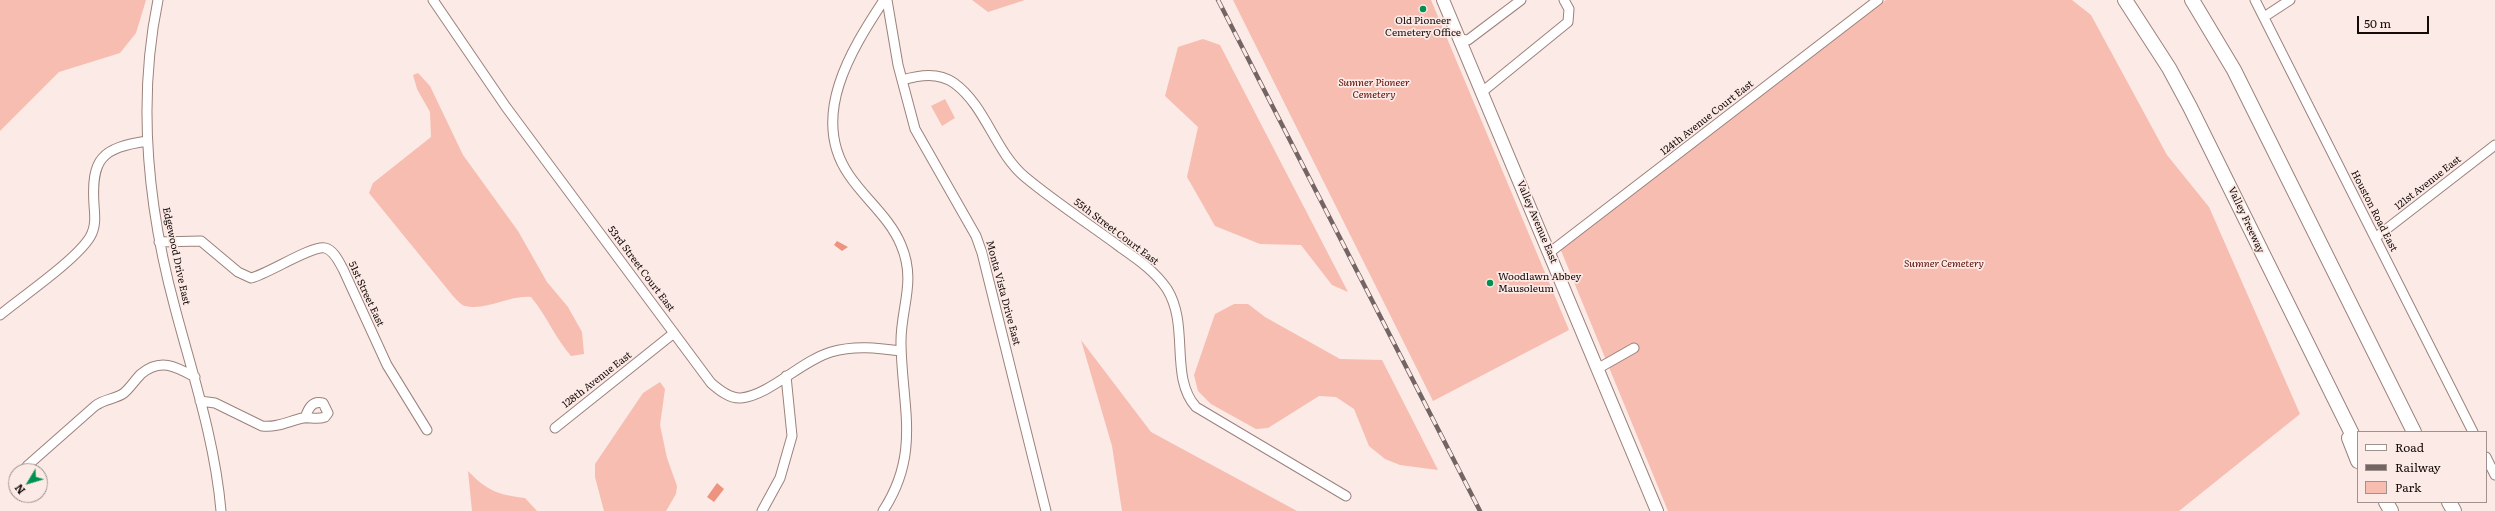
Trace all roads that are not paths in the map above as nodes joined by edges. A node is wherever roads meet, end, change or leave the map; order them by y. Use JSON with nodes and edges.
{"nodes":[{"id":1,"x":158,"y":0,"type":"edge"},
{"id":2,"x":433,"y":0,"type":"edge"},
{"id":3,"x":886,"y":0,"type":"edge"},
{"id":4,"x":1443,"y":0,"type":"edge"},
{"id":5,"x":1521,"y":0,"type":"edge"},
{"id":6,"x":1564,"y":0,"type":"edge"},
{"id":7,"x":1878,"y":0,"type":"edge"},
{"id":8,"x":2125,"y":0,"type":"edge"},
{"id":9,"x":2192,"y":0,"type":"edge"},
{"id":10,"x":2255,"y":0,"type":"edge"},
{"id":11,"x":2290,"y":0,"type":"edge"},
{"id":12,"x":2264,"y":17,"type":"junction"},
{"id":13,"x":1459,"y":39,"type":"junction"},
{"id":14,"x":902,"y":80,"type":"junction"},
{"id":15,"x":1482,"y":92,"type":"junction"},
{"id":16,"x":147,"y":141,"type":"junction"},
{"id":17,"x":2495,"y":145,"type":"edge"},
{"id":18,"x":2375,"y":238,"type":"junction"},
{"id":19,"x":160,"y":242,"type":"junction"},
{"id":20,"x":1549,"y":253,"type":"junction"},
{"id":21,"x":0,"y":315,"type":"edge"},
{"id":22,"x":674,"y":333,"type":"junction"},
{"id":23,"x":1634,"y":348,"type":"dead end"},
{"id":24,"x":901,"y":351,"type":"junction"},
{"id":25,"x":1597,"y":369,"type":"junction"},
{"id":26,"x":786,"y":376,"type":"junction"},
{"id":27,"x":195,"y":377,"type":"junction"},
{"id":28,"x":2335,"y":400,"type":"junction"},
{"id":29,"x":200,"y":401,"type":"junction"},
{"id":30,"x":305,"y":418,"type":"dead end"},
{"id":31,"x":555,"y":428,"type":"dead end"},
{"id":32,"x":427,"y":430,"type":"dead end"},
{"id":33,"x":2414,"y":431,"type":"edge"},
{"id":34,"x":2472,"y":431,"type":"edge"},
{"id":35,"x":2357,"y":444,"type":"edge"},
{"id":36,"x":2357,"y":458,"type":"edge"},
{"id":37,"x":2487,"y":459,"type":"edge"},
{"id":38,"x":30,"y":463,"type":"edge"},
{"id":39,"x":2495,"y":475,"type":"edge"},
{"id":40,"x":1346,"y":496,"type":"dead end"},
{"id":41,"x":221,"y":511,"type":"edge"},
{"id":42,"x":762,"y":511,"type":"edge"},
{"id":43,"x":883,"y":511,"type":"edge"},
{"id":44,"x":1046,"y":511,"type":"edge"},
{"id":45,"x":1657,"y":511,"type":"edge"}],
"edges":[{"from":1,"to":16,"type":"street","name":"Edgewood Drive East"},
{"from":2,"to":22,"type":"street","name":"53rd Street Court East"},
{"from":3,"to":14,"type":"street","name":"Monta Vista Drive East"},
{"from":3,"to":24,"type":"street"},
{"from":4,"to":13,"type":"main road","name":"Valley Avenue East"},
{"from":5,"to":13,"type":"street"},
{"from":6,"to":15,"type":"street"},
{"from":7,"to":20,"type":"street","name":"124th Avenue Court East"},
{"from":8,"to":28,"type":"highway","name":"Valley Freeway"},
{"from":9,"to":33,"type":"highway"},
{"from":10,"to":12,"type":"street","name":"Houston Road East"},
{"from":11,"to":12,"type":"street"},
{"from":12,"to":18,"type":"street","name":"Houston Road East"},
{"from":13,"to":15,"type":"main road","name":"Valley Avenue East"},
{"from":14,"to":40,"type":"street","name":"55th Street Court East"},
{"from":14,"to":44,"type":"street","name":"Monta Vista Drive East"},
{"from":15,"to":20,"type":"main road","name":"Valley Avenue East"},
{"from":16,"to":19,"type":"street","name":"Edgewood Drive East"},
{"from":16,"to":21,"type":"street"},
{"from":17,"to":18,"type":"street","name":"121st Avenue East"},
{"from":18,"to":34,"type":"street","name":"Houston Road East"},
{"from":19,"to":27,"type":"street","name":"Edgewood Drive East"},
{"from":19,"to":32,"type":"street","name":"51st Street East"},
{"from":20,"to":25,"type":"main road","name":"Valley Avenue East"},
{"from":22,"to":26,"type":"street","name":"53rd Street Court East"},
{"from":22,"to":31,"type":"street","name":"128th Avenue East"},
{"from":23,"to":25,"type":"street"},
{"from":24,"to":26,"type":"street","name":"53rd Street Court East"},
{"from":24,"to":43,"type":"street"},
{"from":25,"to":45,"type":"main road","name":"Valley Avenue East"},
{"from":26,"to":42,"type":"street"},
{"from":27,"to":29,"type":"street","name":"Edgewood Drive East"},
{"from":27,"to":38,"type":"street"},
{"from":28,"to":35,"type":"highway","name":"Valley Freeway"},
{"from":28,"to":36,"type":"highway"},
{"from":29,"to":30,"type":"street"},
{"from":29,"to":41,"type":"street","name":"Edgewood Drive East"},
{"from":37,"to":39,"type":"street"}]}
